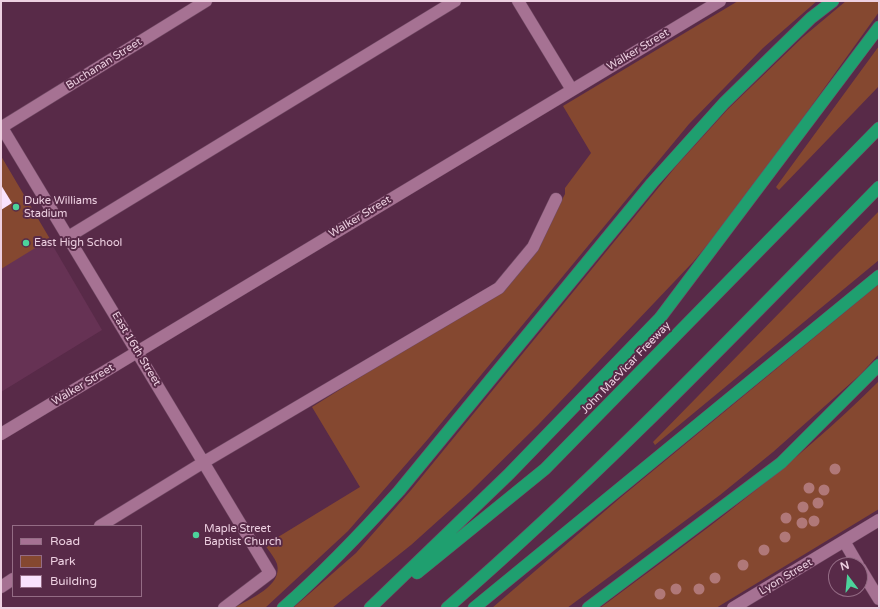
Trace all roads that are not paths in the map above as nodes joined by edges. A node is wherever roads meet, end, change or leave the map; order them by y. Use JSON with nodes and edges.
{"nodes":[{"id":1,"x":206,"y":1,"type":"edge"},
{"id":2,"x":455,"y":1,"type":"edge"},
{"id":3,"x":518,"y":1,"type":"edge"},
{"id":4,"x":720,"y":1,"type":"edge"},
{"id":5,"x":833,"y":1,"type":"edge"},
{"id":6,"x":876,"y":32,"type":"edge"},
{"id":7,"x":572,"y":90,"type":"junction"},
{"id":8,"x":1,"y":126,"type":"edge"},
{"id":9,"x":879,"y":128,"type":"edge"},
{"id":10,"x":879,"y":187,"type":"edge"},
{"id":11,"x":556,"y":200,"type":"dead end"},
{"id":12,"x":68,"y":237,"type":"junction"},
{"id":13,"x":879,"y":276,"type":"edge"},
{"id":14,"x":138,"y":351,"type":"junction"},
{"id":15,"x":879,"y":365,"type":"edge"},
{"id":16,"x":1,"y":434,"type":"edge"},
{"id":17,"x":204,"y":462,"type":"junction"},
{"id":18,"x":879,"y":520,"type":"edge"},
{"id":19,"x":102,"y":525,"type":"edge"},
{"id":20,"x":844,"y":541,"type":"junction"},
{"id":21,"x":853,"y":557,"type":"edge"},
{"id":22,"x":12,"y":580,"type":"edge"},
{"id":23,"x":868,"y":581,"type":"edge"},
{"id":24,"x":1,"y":587,"type":"edge"},
{"id":25,"x":879,"y":599,"type":"edge"},
{"id":26,"x":224,"y":608,"type":"edge"},
{"id":27,"x":283,"y":608,"type":"edge"},
{"id":28,"x":370,"y":608,"type":"edge"},
{"id":29,"x":374,"y":608,"type":"edge"},
{"id":30,"x":447,"y":608,"type":"edge"},
{"id":31,"x":474,"y":608,"type":"edge"},
{"id":32,"x":588,"y":608,"type":"edge"},
{"id":33,"x":734,"y":608,"type":"edge"}],
"edges":[{"from":1,"to":8,"type":"street","name":"Buchanan Street"},
{"from":2,"to":12,"type":"street"},
{"from":3,"to":7,"type":"street"},
{"from":4,"to":7,"type":"street","name":"Walker Street"},
{"from":5,"to":27,"type":"highway"},
{"from":6,"to":28,"type":"highway"},
{"from":7,"to":14,"type":"street","name":"Walker Street"},
{"from":8,"to":12,"type":"street","name":"East 16th Street"},
{"from":9,"to":29,"type":"highway","name":"John MacVicar Freeway"},
{"from":10,"to":30,"type":"highway"},
{"from":11,"to":17,"type":"street"},
{"from":12,"to":14,"type":"street","name":"East 16th Street"},
{"from":13,"to":31,"type":"highway"},
{"from":14,"to":16,"type":"street","name":"Walker Street"},
{"from":14,"to":17,"type":"street","name":"East 16th Street"},
{"from":15,"to":32,"type":"highway"},
{"from":17,"to":19,"type":"street"},
{"from":17,"to":26,"type":"street","name":"East 16th Street"},
{"from":18,"to":20,"type":"street","name":"Lyon Street"},
{"from":20,"to":21,"type":"street"},
{"from":20,"to":33,"type":"street","name":"Lyon Street"},
{"from":22,"to":24,"type":"street"},
{"from":23,"to":25,"type":"street"}]}
